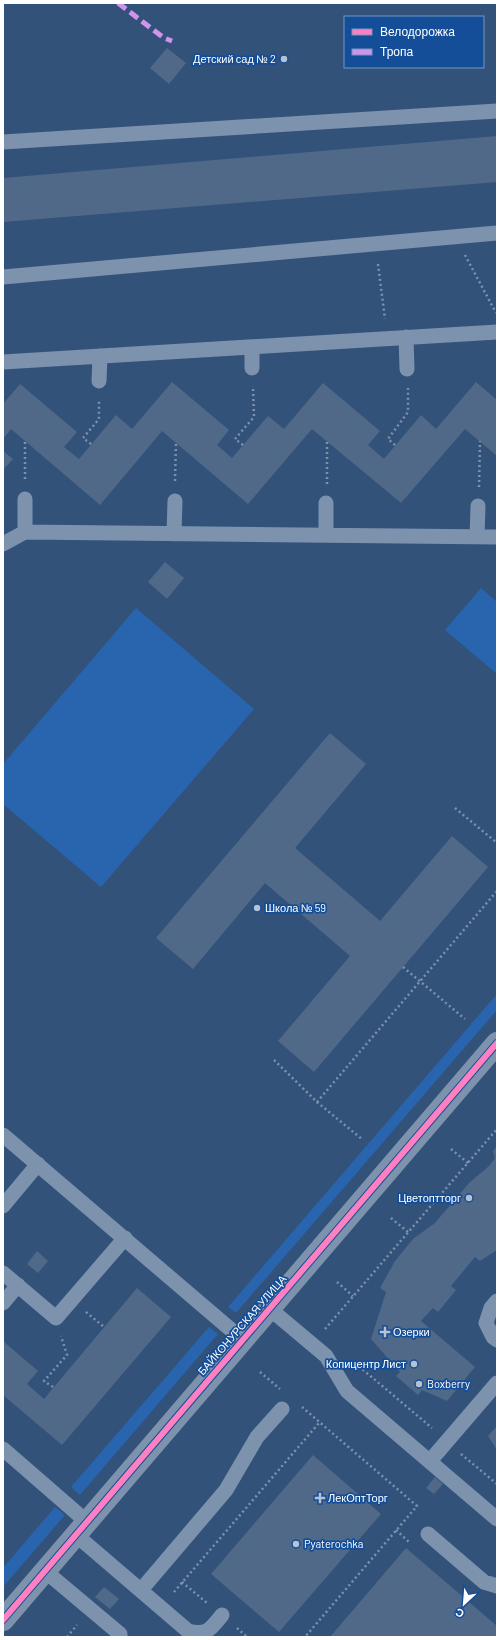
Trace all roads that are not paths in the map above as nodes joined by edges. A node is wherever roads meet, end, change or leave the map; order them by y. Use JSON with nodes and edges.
{"nodes":[{"id":1,"x":497,"y":111,"type":"edge"},
{"id":2,"x":3,"y":142,"type":"edge"},
{"id":3,"x":497,"y":233,"type":"edge"},
{"id":4,"x":3,"y":276,"type":"edge"},
{"id":5,"x":497,"y":332,"type":"edge"},
{"id":6,"x":406,"y":337,"type":"junction"},
{"id":7,"x":252,"y":347,"type":"junction"},
{"id":8,"x":100,"y":356,"type":"junction"},
{"id":9,"x":3,"y":362,"type":"edge"},
{"id":10,"x":252,"y":368,"type":"road end"},
{"id":11,"x":407,"y":369,"type":"road end"},
{"id":12,"x":99,"y":381,"type":"road end"},
{"id":13,"x":25,"y":498,"type":"road end"},
{"id":14,"x":175,"y":501,"type":"road end"},
{"id":15,"x":326,"y":503,"type":"road end"},
{"id":16,"x":478,"y":506,"type":"road end"},
{"id":17,"x":25,"y":532,"type":"junction"},
{"id":18,"x":174,"y":534,"type":"junction"},
{"id":19,"x":326,"y":535,"type":"junction"},
{"id":20,"x":477,"y":537,"type":"junction"},
{"id":21,"x":497,"y":537,"type":"edge"},
{"id":22,"x":3,"y":544,"type":"edge"},
{"id":23,"x":497,"y":1043,"type":"edge"},
{"id":24,"x":3,"y":1135,"type":"edge"},
{"id":25,"x":38,"y":1164,"type":"junction"},
{"id":26,"x":3,"y":1206,"type":"edge"},
{"id":27,"x":125,"y":1238,"type":"junction"},
{"id":28,"x":3,"y":1273,"type":"edge"},
{"id":29,"x":18,"y":1285,"type":"junction"},
{"id":30,"x":497,"y":1301,"type":"edge"},
{"id":31,"x":3,"y":1303,"type":"edge"},
{"id":32,"x":270,"y":1308,"type":"junction"},
{"id":33,"x":243,"y":1340,"type":"junction"},
{"id":34,"x":497,"y":1340,"type":"edge"},
{"id":35,"x":497,"y":1383,"type":"edge"},
{"id":36,"x":282,"y":1408,"type":"dead end"},
{"id":37,"x":3,"y":1449,"type":"edge"},
{"id":38,"x":430,"y":1461,"type":"junction"},
{"id":39,"x":497,"y":1519,"type":"edge"},
{"id":40,"x":82,"y":1529,"type":"junction"},
{"id":41,"x":428,"y":1534,"type":"dead end"},
{"id":42,"x":45,"y":1571,"type":"junction"},
{"id":43,"x":497,"y":1586,"type":"edge"},
{"id":44,"x":140,"y":1590,"type":"junction"},
{"id":45,"x":222,"y":1616,"type":"dead end"},
{"id":46,"x":3,"y":1620,"type":"edge"},
{"id":47,"x":120,"y":1637,"type":"edge"}],
"edges":[{"from":1,"to":2,"type":"lane"},
{"from":3,"to":4,"type":"lane"},
{"from":5,"to":6,"type":"lane"},
{"from":6,"to":7,"type":"lane"},
{"from":6,"to":11,"type":"lane"},
{"from":7,"to":8,"type":"lane"},
{"from":7,"to":10,"type":"lane"},
{"from":8,"to":9,"type":"lane"},
{"from":8,"to":12,"type":"lane"},
{"from":13,"to":17,"type":"lane"},
{"from":14,"to":18,"type":"lane"},
{"from":15,"to":19,"type":"lane"},
{"from":16,"to":20,"type":"lane"},
{"from":17,"to":18,"type":"lane"},
{"from":17,"to":22,"type":"lane"},
{"from":18,"to":19,"type":"lane"},
{"from":19,"to":20,"type":"lane"},
{"from":20,"to":21,"type":"lane"},
{"from":23,"to":32,"type":"street","name":"БАЙКОНУРСКАЯ УЛИЦА"},
{"from":24,"to":25,"type":"lane"},
{"from":25,"to":26,"type":"lane"},
{"from":25,"to":27,"type":"lane"},
{"from":27,"to":29,"type":"lane"},
{"from":27,"to":33,"type":"lane"},
{"from":28,"to":29,"type":"lane"},
{"from":29,"to":31,"type":"lane"},
{"from":30,"to":34,"type":"lane"},
{"from":32,"to":33,"type":"street","name":"БАЙКОНУРСКАЯ УЛИЦА"},
{"from":32,"to":38,"type":"lane"},
{"from":33,"to":40,"type":"street","name":"БАЙКОНУРСКАЯ УЛИЦА"},
{"from":35,"to":38,"type":"lane"},
{"from":36,"to":44,"type":"lane"},
{"from":37,"to":40,"type":"lane"},
{"from":38,"to":39,"type":"lane"},
{"from":40,"to":42,"type":"street","name":"БАЙКОНУРСКАЯ УЛИЦА"},
{"from":40,"to":44,"type":"lane"},
{"from":41,"to":43,"type":"lane"},
{"from":42,"to":46,"type":"street","name":"БАЙКОНУРСКАЯ УЛИЦА"},
{"from":42,"to":47,"type":"lane"},
{"from":44,"to":45,"type":"lane"}]}
